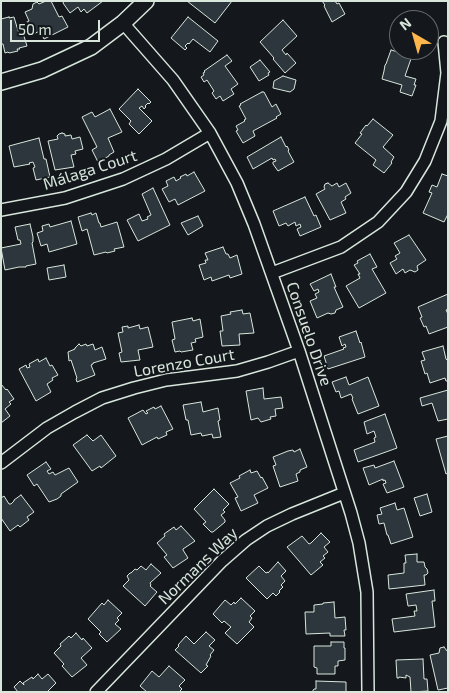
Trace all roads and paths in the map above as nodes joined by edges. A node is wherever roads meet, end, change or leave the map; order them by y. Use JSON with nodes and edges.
{"nodes":[{"id":1,"x":146,"y":1,"type":"edge"},
{"id":2,"x":123,"y":23,"type":"junction"},
{"id":3,"x":444,"y":42,"type":"dead end"},
{"id":4,"x":1,"y":82,"type":"edge"},
{"id":5,"x":210,"y":133,"type":"junction"},
{"id":6,"x":1,"y":210,"type":"edge"},
{"id":7,"x":272,"y":273,"type":"junction"},
{"id":8,"x":299,"y":350,"type":"junction"},
{"id":9,"x":1,"y":462,"type":"edge"},
{"id":10,"x":344,"y":492,"type":"junction"},
{"id":11,"x":96,"y":692,"type":"edge"},
{"id":12,"x":368,"y":692,"type":"edge"}],
"edges":[{"from":1,"to":2,"type":"street"},
{"from":2,"to":4,"type":"street"},
{"from":2,"to":5,"type":"street","name":"Consuelo Drive"},
{"from":3,"to":7,"type":"street"},
{"from":5,"to":6,"type":"street","name":"Málaga Court"},
{"from":5,"to":7,"type":"street","name":"Consuelo Drive"},
{"from":7,"to":8,"type":"street","name":"Consuelo Drive"},
{"from":8,"to":9,"type":"street","name":"Lorenzo Court"},
{"from":8,"to":10,"type":"street","name":"Consuelo Drive"},
{"from":10,"to":11,"type":"street","name":"Normans Way"},
{"from":10,"to":12,"type":"street","name":"Consuelo Drive"}]}
